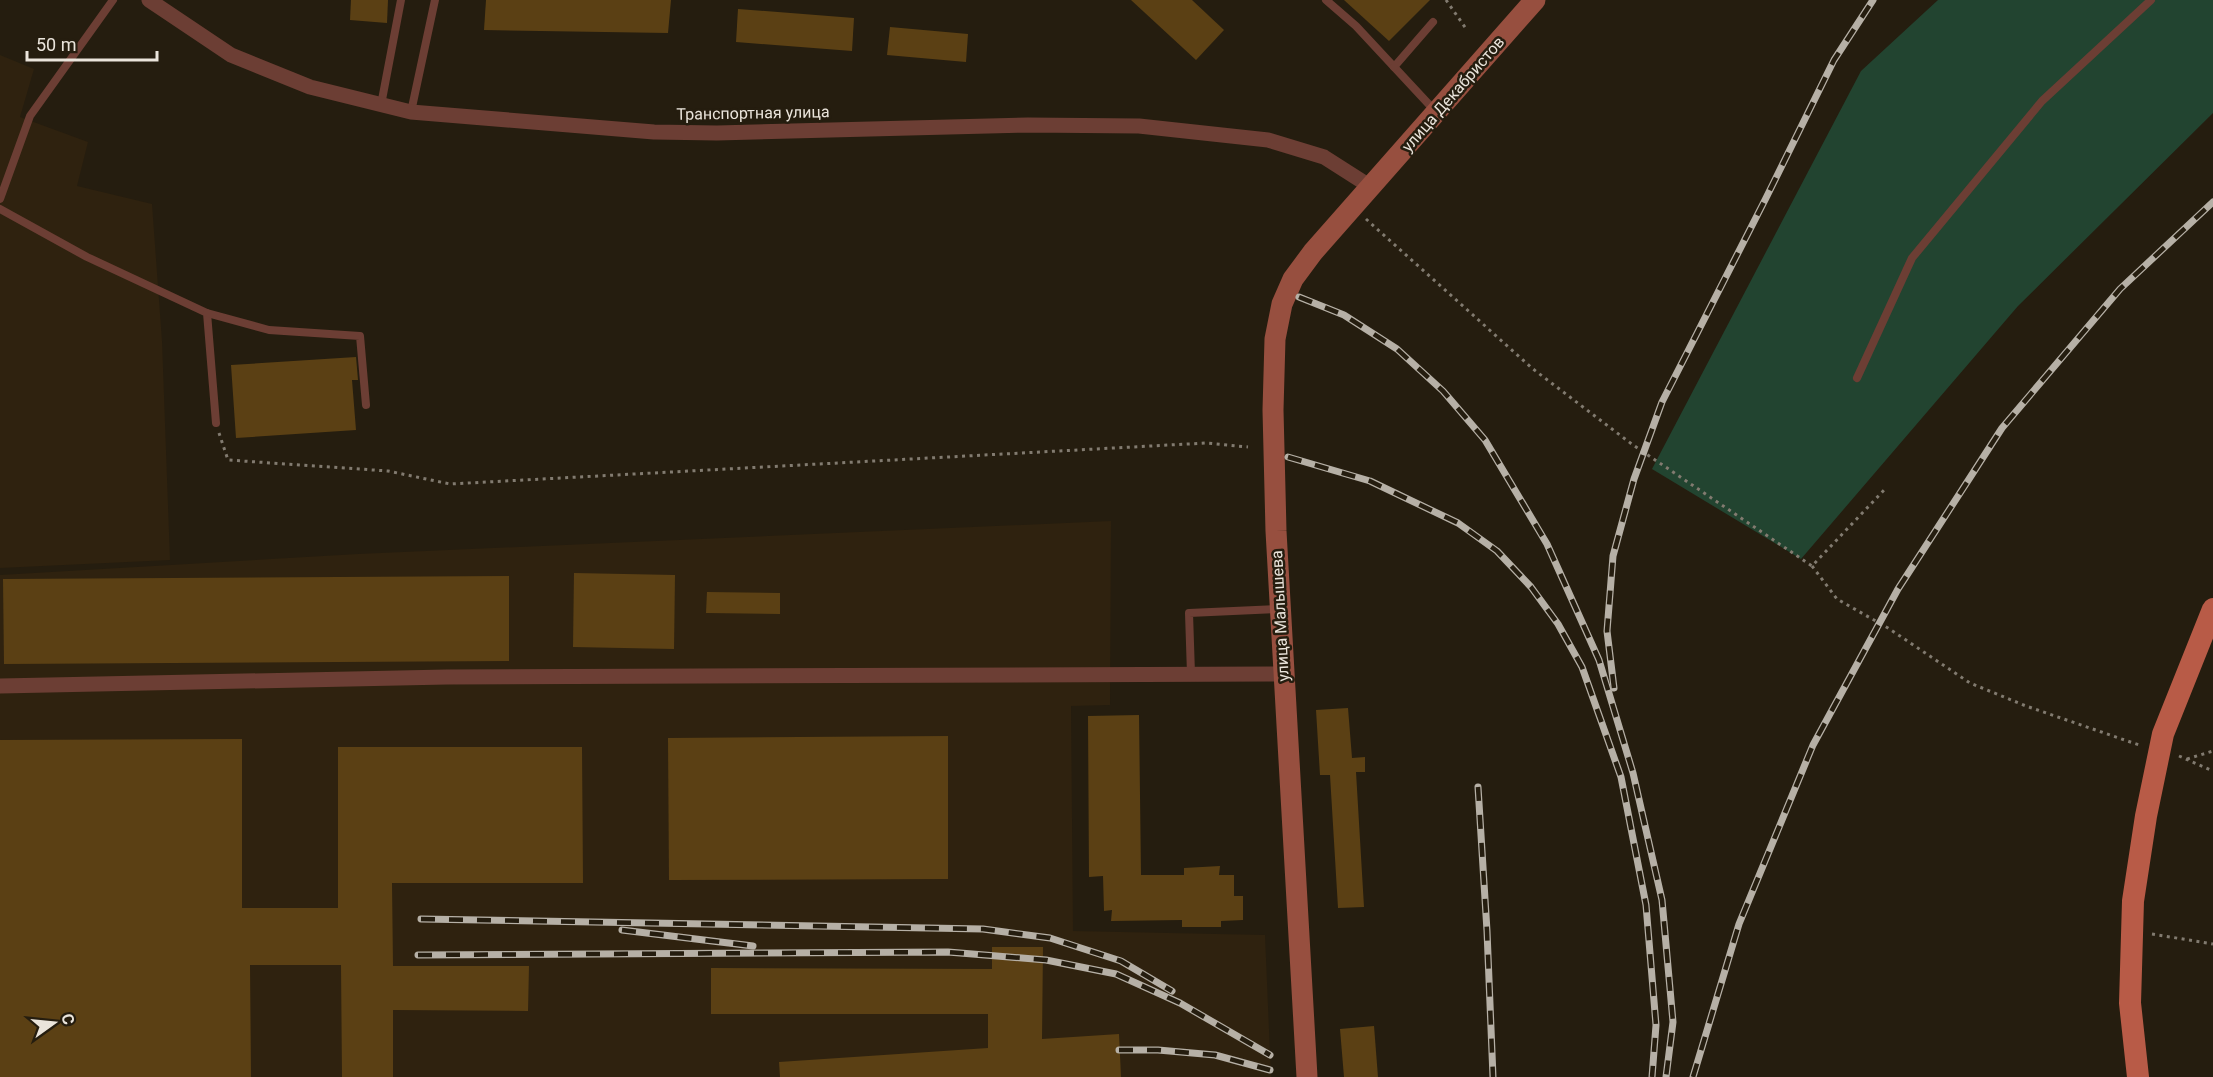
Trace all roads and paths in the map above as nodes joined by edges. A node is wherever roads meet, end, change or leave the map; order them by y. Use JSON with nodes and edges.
{"nodes":[{"id":1,"x":113,"y":0,"type":"edge"},
{"id":2,"x":149,"y":0,"type":"edge"},
{"id":3,"x":400,"y":0,"type":"edge"},
{"id":4,"x":435,"y":0,"type":"edge"},
{"id":5,"x":1326,"y":0,"type":"edge"},
{"id":6,"x":1446,"y":0,"type":"edge"},
{"id":7,"x":1535,"y":0,"type":"edge"},
{"id":8,"x":2151,"y":0,"type":"edge"},
{"id":9,"x":1434,"y":22,"type":"dead end"},
{"id":10,"x":1467,"y":30,"type":"dead end"},
{"id":11,"x":1394,"y":67,"type":"junction"},
{"id":12,"x":381,"y":105,"type":"junction"},
{"id":13,"x":411,"y":112,"type":"junction"},
{"id":14,"x":1437,"y":113,"type":"junction"},
{"id":15,"x":1371,"y":187,"type":"junction"},
{"id":16,"x":0,"y":199,"type":"edge"},
{"id":17,"x":1353,"y":208,"type":"junction"},
{"id":18,"x":0,"y":209,"type":"edge"},
{"id":19,"x":207,"y":313,"type":"junction"},
{"id":20,"x":1857,"y":378,"type":"dead end"},
{"id":21,"x":366,"y":405,"type":"dead end"},
{"id":22,"x":216,"y":423,"type":"joint"},
{"id":23,"x":1248,"y":447,"type":"dead end"},
{"id":24,"x":1886,"y":488,"type":"dead end"},
{"id":25,"x":1812,"y":566,"type":"junction"},
{"id":26,"x":1280,"y":609,"type":"junction"},
{"id":27,"x":2213,"y":609,"type":"edge"},
{"id":28,"x":1191,"y":674,"type":"junction"},
{"id":29,"x":1283,"y":674,"type":"junction"},
{"id":30,"x":0,"y":686,"type":"edge"},
{"id":31,"x":2160,"y":751,"type":"junction"},
{"id":32,"x":2213,"y":751,"type":"edge"},
{"id":33,"x":2187,"y":759,"type":"junction"},
{"id":34,"x":2213,"y":771,"type":"edge"},
{"id":35,"x":2132,"y":930,"type":"junction"},
{"id":36,"x":2213,"y":944,"type":"edge"},
{"id":37,"x":1307,"y":1077,"type":"edge"},
{"id":38,"x":2138,"y":1077,"type":"edge"}],
"edges":[{"from":1,"to":16,"type":"lane"},
{"from":2,"to":12,"type":"street","name":"Транспортная улица"},
{"from":3,"to":12,"type":"lane"},
{"from":4,"to":13,"type":"lane"},
{"from":5,"to":11,"type":"lane"},
{"from":6,"to":10,"type":"path"},
{"from":7,"to":14,"type":"main road","name":"улица Декабристов"},
{"from":8,"to":20,"type":"lane"},
{"from":9,"to":11,"type":"lane"},
{"from":11,"to":14,"type":"lane"},
{"from":12,"to":13,"type":"street","name":"Транспортная улица"},
{"from":13,"to":15,"type":"street","name":"Транспортная улица"},
{"from":14,"to":15,"type":"main road","name":"улица Декабристов"},
{"from":15,"to":17,"type":"main road","name":"улица Малышева"},
{"from":17,"to":25,"type":"path"},
{"from":17,"to":26,"type":"main road","name":"улица Малышева"},
{"from":18,"to":19,"type":"lane"},
{"from":19,"to":21,"type":"lane"},
{"from":19,"to":22,"type":"lane"},
{"from":22,"to":23,"type":"path"},
{"from":24,"to":25,"type":"path"},
{"from":25,"to":31,"type":"path"},
{"from":26,"to":28,"type":"lane"},
{"from":26,"to":29,"type":"main road","name":"улица Малышева"},
{"from":27,"to":31,"type":"main road"},
{"from":28,"to":29,"type":"street"},
{"from":28,"to":30,"type":"street"},
{"from":29,"to":37,"type":"main road","name":"улица Малышева"},
{"from":31,"to":33,"type":"path"},
{"from":31,"to":35,"type":"main road"},
{"from":32,"to":33,"type":"path"},
{"from":33,"to":34,"type":"path"},
{"from":35,"to":36,"type":"path"},
{"from":35,"to":38,"type":"main road"}]}
